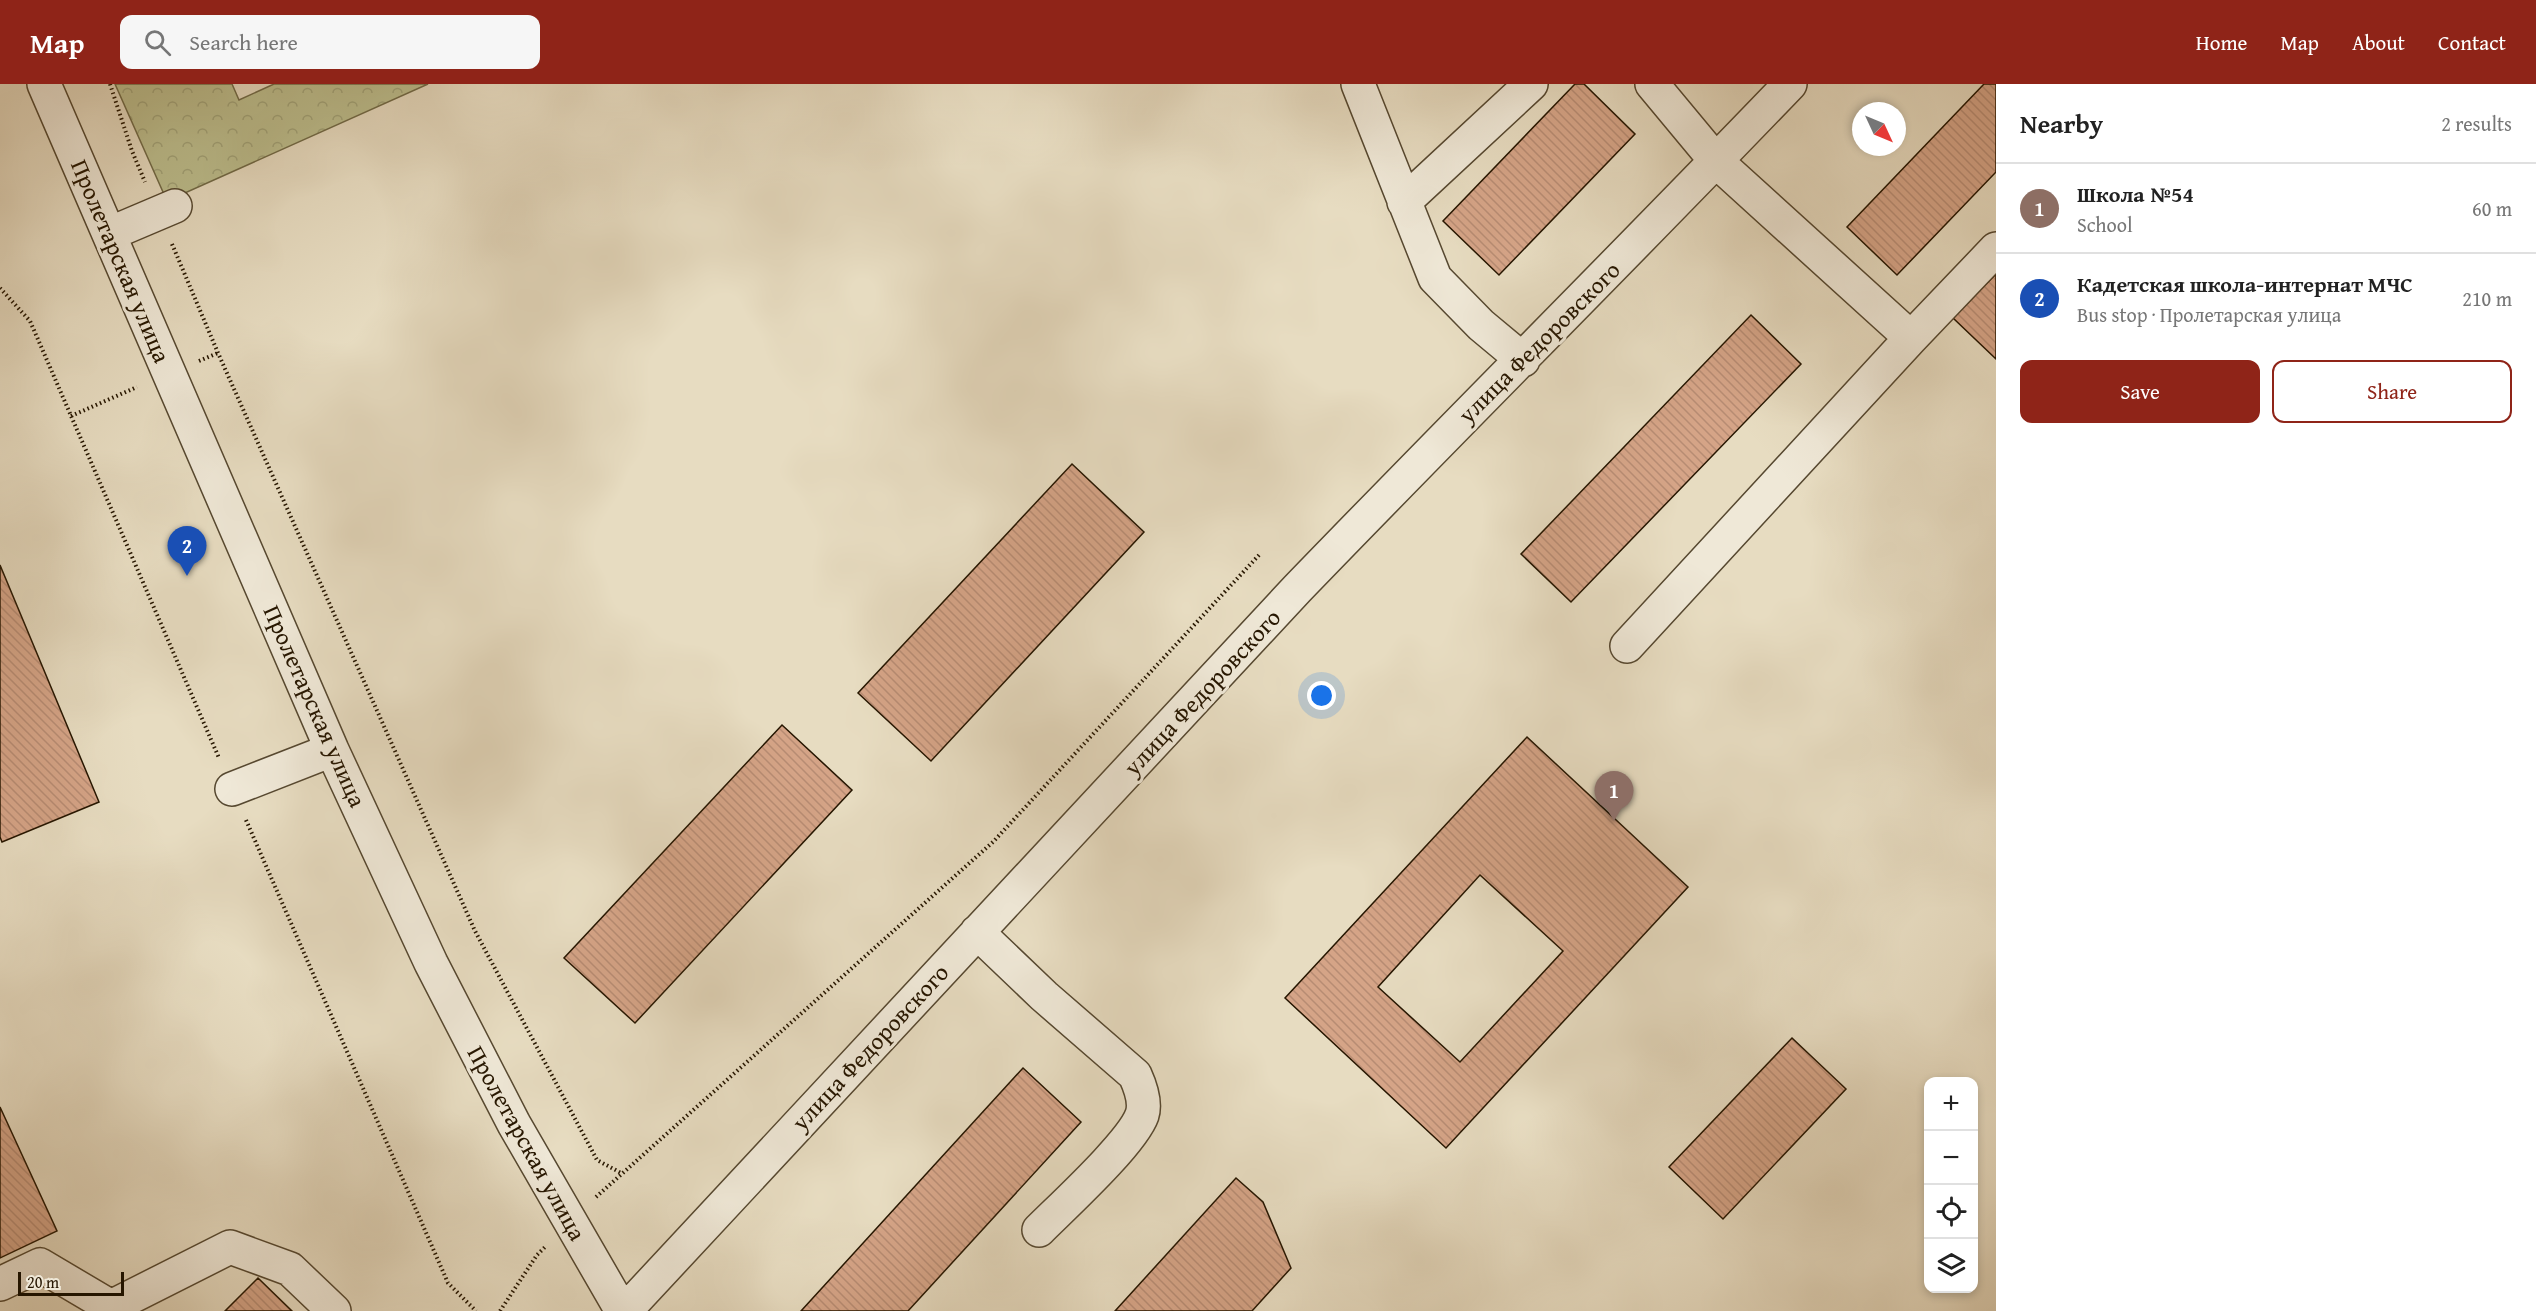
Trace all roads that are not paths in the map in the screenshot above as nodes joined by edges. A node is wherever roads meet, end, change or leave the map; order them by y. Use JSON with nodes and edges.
{"nodes":[{"id":1,"x":44,"y":84,"type":"edge"},
{"id":2,"x":1358,"y":84,"type":"edge"},
{"id":3,"x":1531,"y":84,"type":"edge"},
{"id":4,"x":1652,"y":84,"type":"edge"},
{"id":5,"x":1790,"y":84,"type":"edge"},
{"id":6,"x":1716,"y":161,"type":"junction"},
{"id":7,"x":1404,"y":202,"type":"junction"},
{"id":8,"x":167,"y":209,"type":"road end"},
{"id":9,"x":109,"y":234,"type":"junction"},
{"id":10,"x":1996,"y":249,"type":"edge"},
{"id":11,"x":1911,"y":338,"type":"junction"},
{"id":12,"x":1523,"y":360,"type":"junction"},
{"id":13,"x":1627,"y":646,"type":"dead end"},
{"id":14,"x":332,"y":750,"type":"junction"},
{"id":15,"x":232,"y":789,"type":"dead end"},
{"id":16,"x":977,"y":932,"type":"junction"},
{"id":17,"x":1039,"y":1230,"type":"dead end"},
{"id":18,"x":0,"y":1284,"type":"edge"},
{"id":19,"x":334,"y":1311,"type":"edge"},
{"id":20,"x":624,"y":1311,"type":"edge"}],
"edges":[{"from":1,"to":9,"type":"street","name":"Пролетарская улица"},
{"from":2,"to":7,"type":"street"},
{"from":3,"to":7,"type":"street"},
{"from":4,"to":6,"type":"street"},
{"from":5,"to":6,"type":"street","name":"улица Федоровского"},
{"from":6,"to":11,"type":"street"},
{"from":6,"to":12,"type":"street","name":"улица Федоровского"},
{"from":7,"to":12,"type":"street"},
{"from":8,"to":9,"type":"street"},
{"from":9,"to":14,"type":"street","name":"Пролетарская улица"},
{"from":10,"to":11,"type":"street"},
{"from":11,"to":13,"type":"street"},
{"from":12,"to":16,"type":"street","name":"улица Федоровского"},
{"from":14,"to":15,"type":"street"},
{"from":14,"to":20,"type":"street","name":"Пролетарская улица"},
{"from":16,"to":17,"type":"street"},
{"from":16,"to":20,"type":"street","name":"улица Федоровского"},
{"from":18,"to":19,"type":"street"}]}
